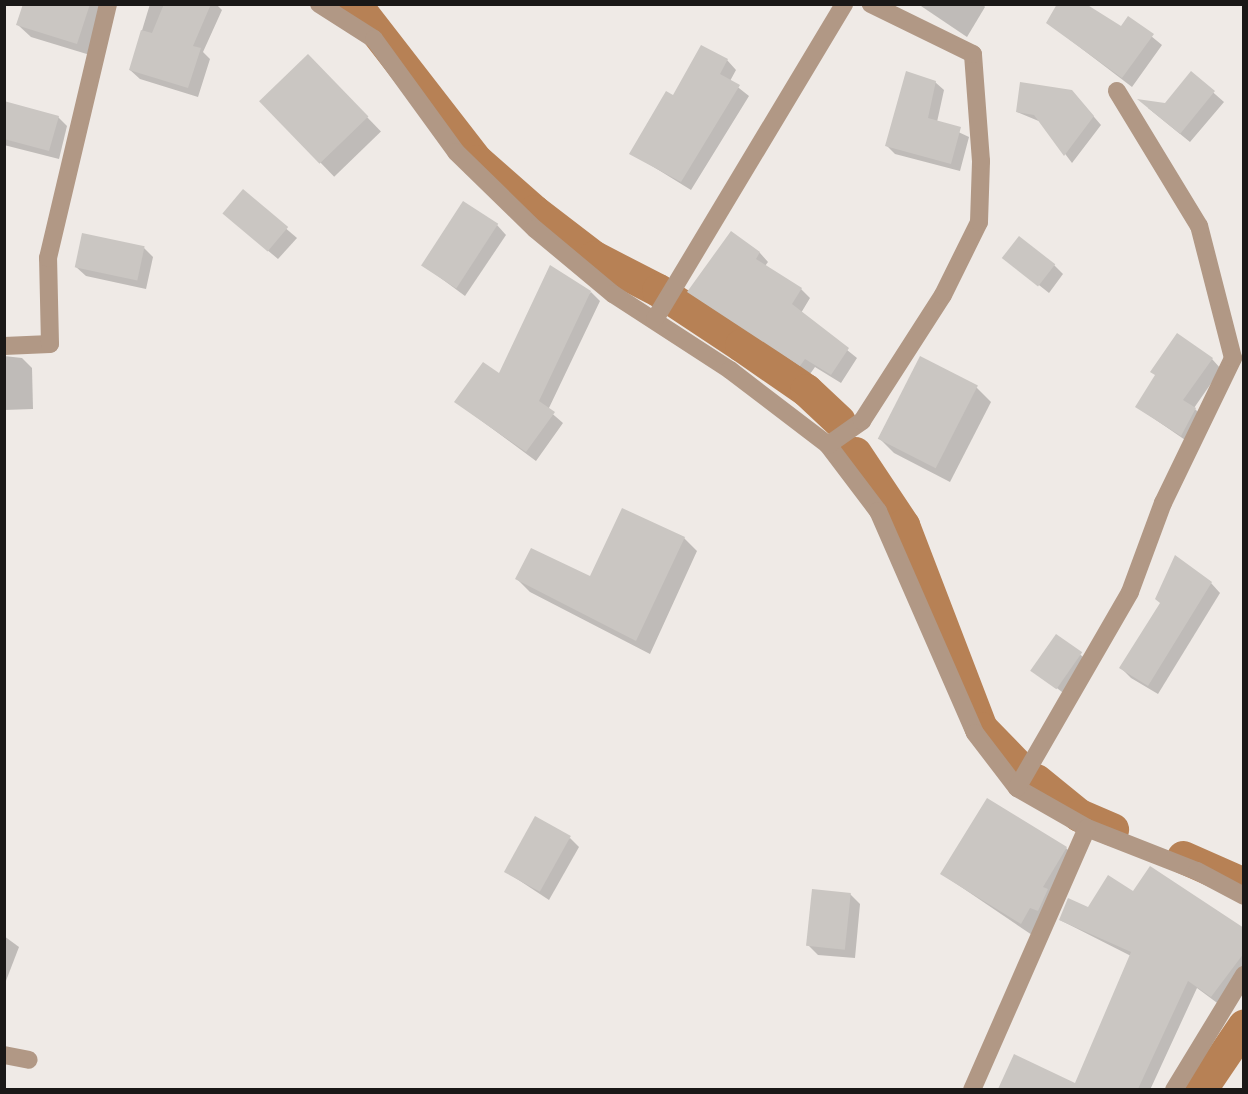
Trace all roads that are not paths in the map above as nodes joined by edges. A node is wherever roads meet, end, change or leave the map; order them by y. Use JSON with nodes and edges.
{"nodes":[{"id":1,"x":108,"y":4,"type":"edge"},
{"id":2,"x":319,"y":4,"type":"edge"},
{"id":3,"x":844,"y":4,"type":"edge"},
{"id":4,"x":871,"y":4,"type":"edge"},
{"id":5,"x":1117,"y":91,"type":"dead end"},
{"id":6,"x":658,"y":316,"type":"junction"},
{"id":7,"x":4,"y":346,"type":"edge"},
{"id":8,"x":828,"y":444,"type":"junction"},
{"id":9,"x":1017,"y":788,"type":"junction"},
{"id":10,"x":1087,"y":828,"type":"junction"},
{"id":11,"x":1244,"y":896,"type":"edge"},
{"id":12,"x":1244,"y":975,"type":"edge"},
{"id":13,"x":4,"y":1055,"type":"edge"},
{"id":14,"x":29,"y":1060,"type":"dead end"},
{"id":15,"x":972,"y":1089,"type":"edge"},
{"id":16,"x":1174,"y":1089,"type":"edge"}],
"edges":[{"from":1,"to":7,"type":"street"},
{"from":2,"to":6,"type":"street"},
{"from":3,"to":6,"type":"street"},
{"from":4,"to":8,"type":"street"},
{"from":5,"to":9,"type":"street"},
{"from":6,"to":8,"type":"street"},
{"from":8,"to":9,"type":"street"},
{"from":9,"to":10,"type":"street"},
{"from":10,"to":11,"type":"street"},
{"from":10,"to":15,"type":"street"},
{"from":12,"to":16,"type":"street"},
{"from":13,"to":14,"type":"street"}]}
